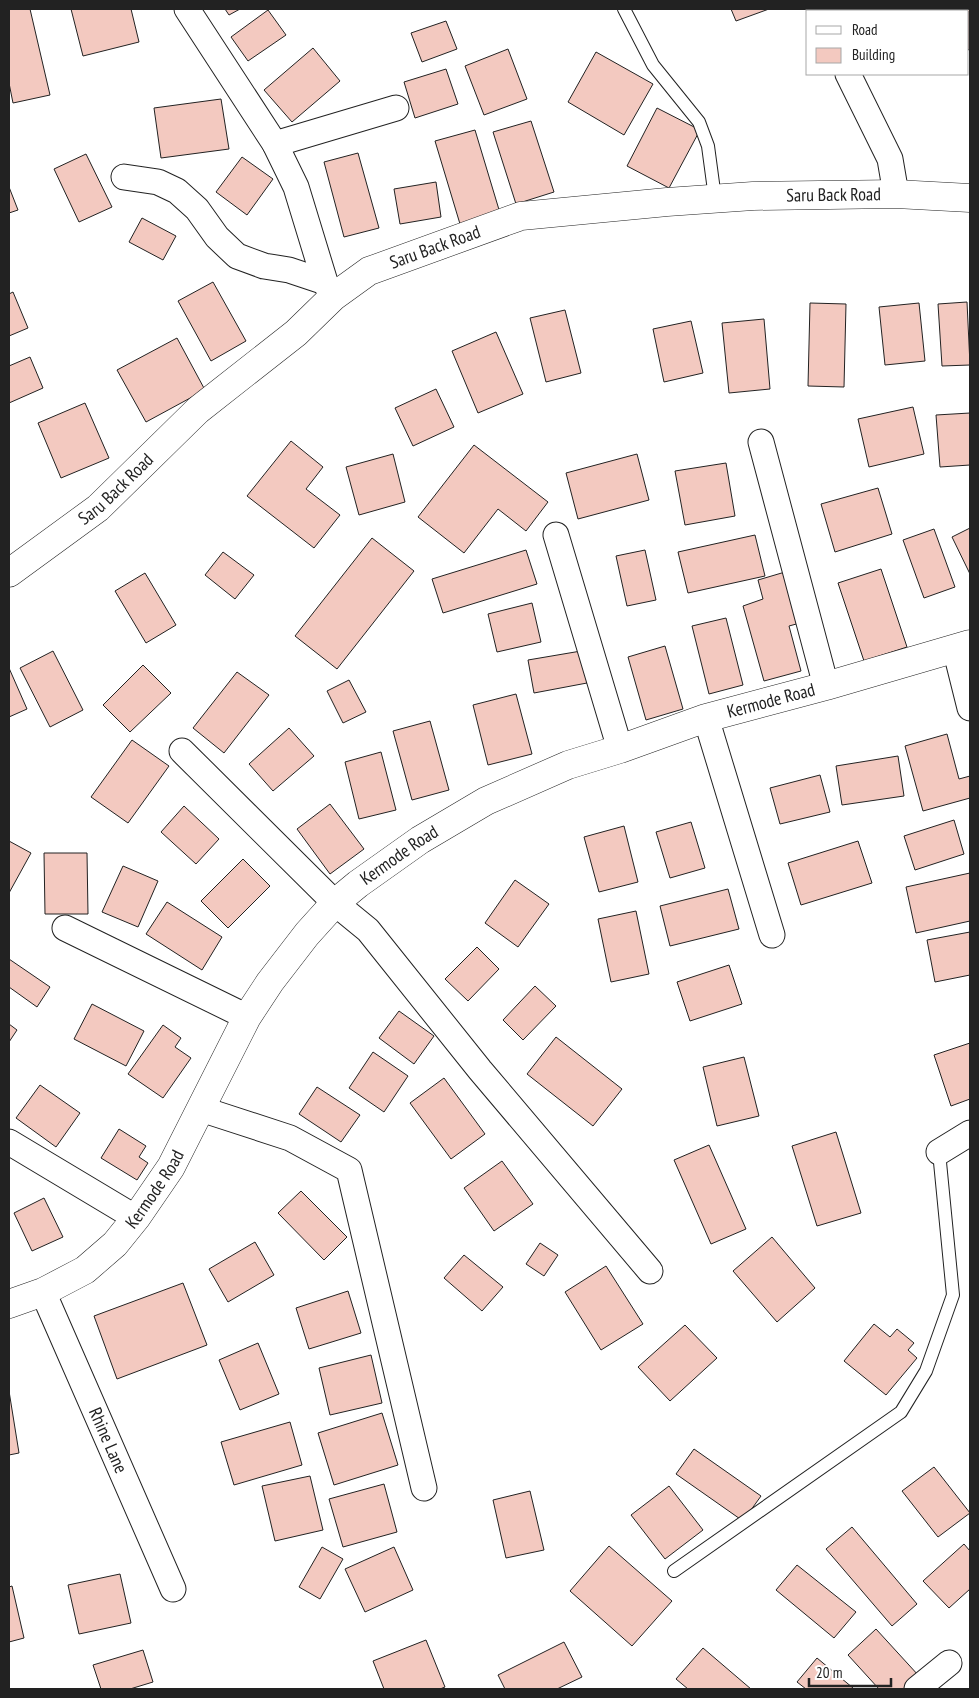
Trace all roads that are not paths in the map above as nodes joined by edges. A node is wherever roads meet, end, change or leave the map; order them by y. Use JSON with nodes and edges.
{"nodes":[{"id":1,"x":187,"y":9,"type":"edge"},
{"id":2,"x":624,"y":9,"type":"edge"},
{"id":3,"x":848,"y":75,"type":"edge"},
{"id":4,"x":396,"y":108,"type":"dead end"},
{"id":5,"x":275,"y":144,"type":"junction"},
{"id":6,"x":124,"y":177,"type":"dead end"},
{"id":7,"x":896,"y":194,"type":"junction"},
{"id":8,"x":715,"y":198,"type":"junction"},
{"id":9,"x":970,"y":198,"type":"edge"},
{"id":10,"x":329,"y":289,"type":"junction"},
{"id":11,"x":761,"y":442,"type":"dead end"},
{"id":12,"x":556,"y":535,"type":"dead end"},
{"id":13,"x":9,"y":573,"type":"edge"},
{"id":14,"x":962,"y":646,"type":"edge"},
{"id":15,"x":826,"y":686,"type":"junction"},
{"id":16,"x":970,"y":708,"type":"edge"},
{"id":17,"x":706,"y":718,"type":"junction"},
{"id":18,"x":620,"y":748,"type":"junction"},
{"id":19,"x":182,"y":751,"type":"dead end"},
{"id":20,"x":335,"y":903,"type":"junction"},
{"id":21,"x":65,"y":928,"type":"dead end"},
{"id":22,"x":772,"y":935,"type":"dead end"},
{"id":23,"x":247,"y":1017,"type":"junction"},
{"id":24,"x":201,"y":1109,"type":"junction"},
{"id":25,"x":970,"y":1133,"type":"edge"},
{"id":26,"x":9,"y":1142,"type":"edge"},
{"id":27,"x":939,"y":1152,"type":"joint"},
{"id":28,"x":136,"y":1218,"type":"junction"},
{"id":29,"x":650,"y":1271,"type":"dead end"},
{"id":30,"x":43,"y":1292,"type":"junction"},
{"id":31,"x":9,"y":1304,"type":"edge"},
{"id":32,"x":424,"y":1488,"type":"dead end"},
{"id":33,"x":674,"y":1571,"type":"dead end"},
{"id":34,"x":173,"y":1588,"type":"dead end"},
{"id":35,"x":949,"y":1663,"type":"dead end"},
{"id":36,"x":917,"y":1689,"type":"edge"}],
"edges":[{"from":1,"to":5,"type":"street"},
{"from":2,"to":8,"type":"lane"},
{"from":3,"to":7,"type":"street"},
{"from":4,"to":5,"type":"street"},
{"from":5,"to":10,"type":"street"},
{"from":6,"to":10,"type":"street"},
{"from":7,"to":8,"type":"street","name":"Saru Back Road"},
{"from":7,"to":9,"type":"street","name":"Saru Back Road"},
{"from":8,"to":10,"type":"street","name":"Saru Back Road"},
{"from":10,"to":13,"type":"street","name":"Saru Back Road"},
{"from":11,"to":15,"type":"street"},
{"from":12,"to":18,"type":"street"},
{"from":14,"to":15,"type":"street","name":"Kermode Road"},
{"from":14,"to":16,"type":"street"},
{"from":15,"to":17,"type":"street","name":"Kermode Road"},
{"from":17,"to":18,"type":"street","name":"Kermode Road"},
{"from":17,"to":22,"type":"street"},
{"from":18,"to":20,"type":"street","name":"Kermode Road"},
{"from":19,"to":20,"type":"street"},
{"from":20,"to":23,"type":"street","name":"Kermode Road"},
{"from":20,"to":29,"type":"street"},
{"from":21,"to":23,"type":"street"},
{"from":23,"to":24,"type":"street","name":"Kermode Road"},
{"from":24,"to":28,"type":"street","name":"Kermode Road"},
{"from":24,"to":32,"type":"street"},
{"from":25,"to":27,"type":"street"},
{"from":26,"to":28,"type":"street"},
{"from":27,"to":33,"type":"lane"},
{"from":28,"to":30,"type":"street","name":"Kermode Road"},
{"from":30,"to":31,"type":"street","name":"Kermode Road"},
{"from":30,"to":34,"type":"street","name":"Rhine Lane"},
{"from":35,"to":36,"type":"street"}]}
